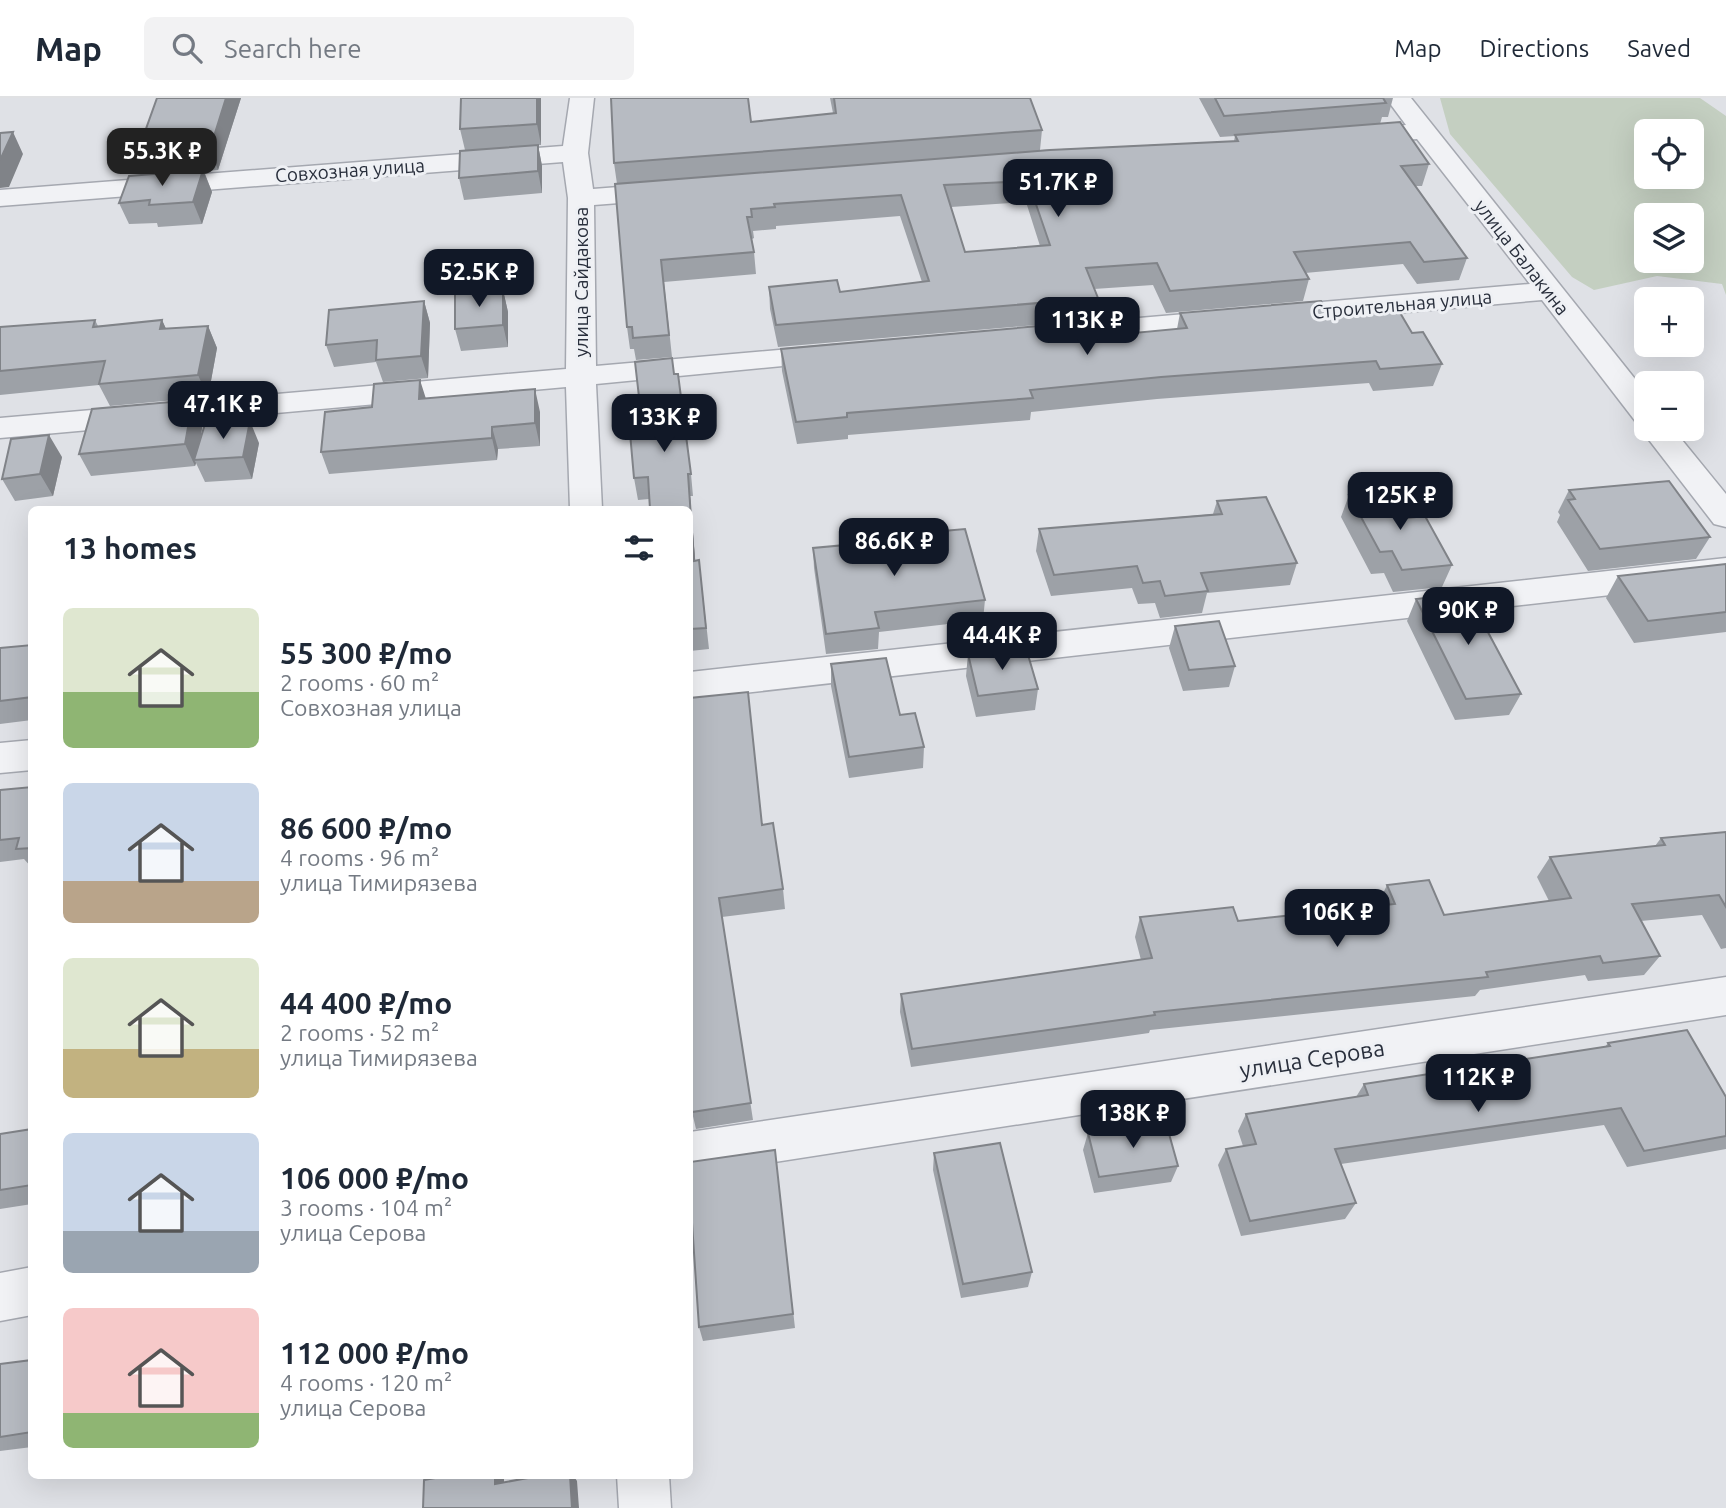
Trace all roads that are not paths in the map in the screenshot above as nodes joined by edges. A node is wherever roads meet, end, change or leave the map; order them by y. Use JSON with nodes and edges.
{"nodes":[{"id":1,"x":582,"y":98,"type":"edge"},
{"id":2,"x":1398,"y":98,"type":"edge"},
{"id":3,"x":1422,"y":131,"type":"junction"},
{"id":4,"x":1325,"y":138,"type":"edge"},
{"id":5,"x":575,"y":153,"type":"junction"},
{"id":6,"x":691,"y":189,"type":"edge"},
{"id":7,"x":0,"y":198,"type":"edge"},
{"id":8,"x":581,"y":198,"type":"junction"},
{"id":9,"x":1549,"y":290,"type":"junction"},
{"id":10,"x":1023,"y":337,"type":"edge"},
{"id":11,"x":857,"y":352,"type":"edge"},
{"id":12,"x":581,"y":377,"type":"junction"},
{"id":13,"x":1634,"y":398,"type":"edge"},
{"id":14,"x":0,"y":428,"type":"edge"},
{"id":15,"x":1667,"y":441,"type":"edge"},
{"id":16,"x":586,"y":506,"type":"edge"},
{"id":17,"x":1726,"y":516,"type":"edge"},
{"id":18,"x":1726,"y":570,"type":"edge"},
{"id":19,"x":693,"y":686,"type":"edge"},
{"id":20,"x":28,"y":755,"type":"edge"},
{"id":21,"x":0,"y":758,"type":"edge"},
{"id":22,"x":1726,"y":996,"type":"edge"},
{"id":23,"x":693,"y":1154,"type":"edge"},
{"id":24,"x":28,"y":1292,"type":"edge"},
{"id":25,"x":0,"y":1297,"type":"edge"},
{"id":26,"x":643,"y":1479,"type":"edge"},
{"id":27,"x":645,"y":1508,"type":"edge"}],
"edges":[{"from":1,"to":5,"type":"street","name":"улица Сайдакова"},
{"from":2,"to":3,"type":"street","name":"улица Балакина"},
{"from":3,"to":4,"type":"street"},
{"from":3,"to":9,"type":"street","name":"улица Балакина"},
{"from":5,"to":7,"type":"street","name":"Совхозная улица"},
{"from":5,"to":8,"type":"street","name":"улица Сайдакова"},
{"from":6,"to":8,"type":"street"},
{"from":8,"to":12,"type":"street","name":"улица Сайдакова"},
{"from":9,"to":10,"type":"street","name":"Строительная улица"},
{"from":9,"to":13,"type":"street","name":"улица Балакина"},
{"from":11,"to":12,"type":"street"},
{"from":12,"to":14,"type":"street"},
{"from":12,"to":16,"type":"street","name":"улица Сайдакова"},
{"from":15,"to":17,"type":"street"},
{"from":18,"to":19,"type":"street"},
{"from":20,"to":21,"type":"street"},
{"from":22,"to":23,"type":"street","name":"улица Серова"},
{"from":24,"to":25,"type":"street"},
{"from":26,"to":27,"type":"street"}]}
